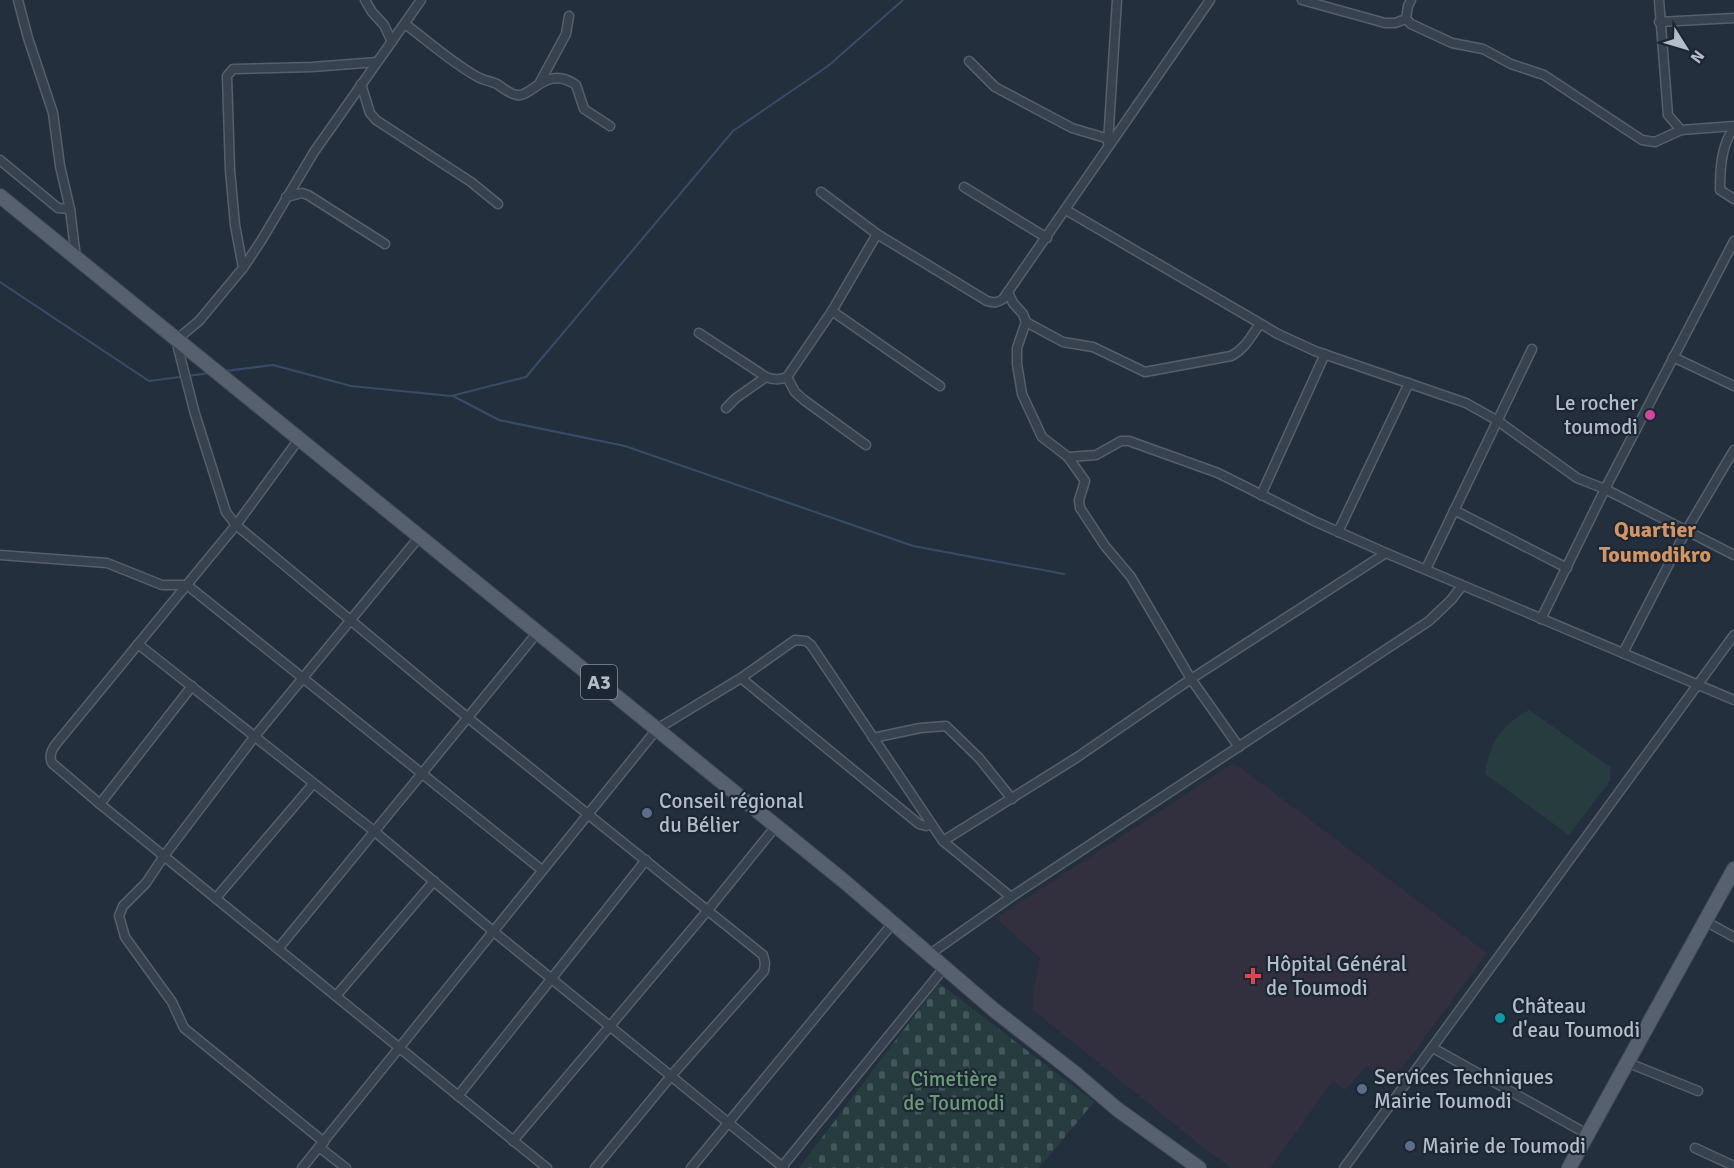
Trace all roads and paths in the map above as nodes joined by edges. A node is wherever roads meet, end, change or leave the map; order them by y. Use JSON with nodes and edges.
{"nodes":[{"id":1,"x":18,"y":0,"type":"edge"},
{"id":2,"x":365,"y":0,"type":"edge"},
{"id":3,"x":422,"y":0,"type":"edge"},
{"id":4,"x":1117,"y":0,"type":"edge"},
{"id":5,"x":1210,"y":0,"type":"edge"},
{"id":6,"x":1302,"y":0,"type":"edge"},
{"id":7,"x":1411,"y":0,"type":"edge"},
{"id":8,"x":1659,"y":0,"type":"edge"},
{"id":9,"x":569,"y":16,"type":"dead end"},
{"id":10,"x":1734,"y":18,"type":"edge"},
{"id":11,"x":1406,"y":19,"type":"junction"},
{"id":12,"x":1659,"y":22,"type":"junction"},
{"id":13,"x":405,"y":24,"type":"junction"},
{"id":14,"x":392,"y":42,"type":"junction"},
{"id":15,"x":969,"y":61,"type":"dead end"},
{"id":16,"x":377,"y":62,"type":"junction"},
{"id":17,"x":540,"y":82,"type":"junction"},
{"id":18,"x":361,"y":84,"type":"junction"},
{"id":19,"x":610,"y":126,"type":"dead end"},
{"id":20,"x":1734,"y":127,"type":"edge"},
{"id":21,"x":1681,"y":130,"type":"junction"},
{"id":22,"x":1108,"y":139,"type":"junction"},
{"id":23,"x":1108,"y":150,"type":"junction"},
{"id":24,"x":0,"y":160,"type":"edge"},
{"id":25,"x":964,"y":187,"type":"dead end"},
{"id":26,"x":820,"y":192,"type":"dead end"},
{"id":27,"x":0,"y":196,"type":"edge"},
{"id":28,"x":286,"y":197,"type":"junction"},
{"id":29,"x":1734,"y":199,"type":"edge"},
{"id":30,"x":498,"y":204,"type":"dead end"},
{"id":31,"x":70,"y":209,"type":"junction"},
{"id":32,"x":1066,"y":210,"type":"junction"},
{"id":33,"x":877,"y":234,"type":"junction"},
{"id":34,"x":1047,"y":238,"type":"junction"},
{"id":35,"x":1734,"y":241,"type":"edge"},
{"id":36,"x":385,"y":244,"type":"dead end"},
{"id":37,"x":76,"y":258,"type":"junction"},
{"id":38,"x":243,"y":268,"type":"junction"},
{"id":39,"x":1008,"y":292,"type":"junction"},
{"id":40,"x":832,"y":311,"type":"junction"},
{"id":41,"x":1026,"y":322,"type":"junction"},
{"id":42,"x":1260,"y":324,"type":"junction"},
{"id":43,"x":699,"y":333,"type":"dead end"},
{"id":44,"x":176,"y":340,"type":"junction"},
{"id":45,"x":1532,"y":349,"type":"dead end"},
{"id":46,"x":1325,"y":354,"type":"junction"},
{"id":47,"x":1673,"y":357,"type":"junction"},
{"id":48,"x":766,"y":377,"type":"junction"},
{"id":49,"x":787,"y":377,"type":"junction"},
{"id":50,"x":1409,"y":383,"type":"junction"},
{"id":51,"x":940,"y":386,"type":"dead end"},
{"id":52,"x":1734,"y":386,"type":"edge"},
{"id":53,"x":726,"y":408,"type":"dead end"},
{"id":54,"x":1498,"y":421,"type":"junction"},
{"id":55,"x":299,"y":439,"type":"junction"},
{"id":56,"x":866,"y":445,"type":"dead end"},
{"id":57,"x":1734,"y":450,"type":"edge"},
{"id":58,"x":1068,"y":457,"type":"junction"},
{"id":59,"x":1605,"y":489,"type":"junction"},
{"id":60,"x":1261,"y":495,"type":"junction"},
{"id":61,"x":1454,"y":510,"type":"junction"},
{"id":62,"x":236,"y":525,"type":"junction"},
{"id":63,"x":1686,"y":531,"type":"junction"},
{"id":64,"x":1338,"y":532,"type":"junction"},
{"id":65,"x":420,"y":536,"type":"junction"},
{"id":66,"x":1386,"y":553,"type":"junction"},
{"id":67,"x":0,"y":555,"type":"edge"},
{"id":68,"x":1734,"y":555,"type":"edge"},
{"id":69,"x":1567,"y":568,"type":"junction"},
{"id":70,"x":1426,"y":569,"type":"junction"},
{"id":71,"x":187,"y":585,"type":"junction"},
{"id":72,"x":1462,"y":586,"type":"junction"},
{"id":73,"x":351,"y":619,"type":"junction"},
{"id":74,"x":1541,"y":619,"type":"junction"},
{"id":75,"x":537,"y":633,"type":"junction"},
{"id":76,"x":1734,"y":635,"type":"edge"},
{"id":77,"x":138,"y":644,"type":"junction"},
{"id":78,"x":1623,"y":653,"type":"junction"},
{"id":79,"x":303,"y":678,"type":"junction"},
{"id":80,"x":741,"y":678,"type":"junction"},
{"id":81,"x":1191,"y":679,"type":"junction"},
{"id":82,"x":1697,"y":684,"type":"junction"},
{"id":83,"x":192,"y":686,"type":"junction"},
{"id":84,"x":1734,"y":700,"type":"edge"},
{"id":85,"x":467,"y":717,"type":"junction"},
{"id":86,"x":657,"y":729,"type":"junction"},
{"id":87,"x":255,"y":736,"type":"junction"},
{"id":88,"x":873,"y":738,"type":"junction"},
{"id":89,"x":1239,"y":747,"type":"junction"},
{"id":90,"x":422,"y":773,"type":"junction"},
{"id":91,"x":313,"y":784,"type":"junction"},
{"id":92,"x":1012,"y":799,"type":"junction"},
{"id":93,"x":100,"y":804,"type":"junction"},
{"id":94,"x":588,"y":814,"type":"junction"},
{"id":95,"x":931,"y":824,"type":"junction"},
{"id":96,"x":776,"y":826,"type":"junction"},
{"id":97,"x":374,"y":831,"type":"junction"},
{"id":98,"x":943,"y":841,"type":"junction"},
{"id":99,"x":164,"y":856,"type":"junction"},
{"id":100,"x":646,"y":860,"type":"junction"},
{"id":101,"x":1734,"y":869,"type":"edge"},
{"id":102,"x":542,"y":870,"type":"junction"},
{"id":103,"x":434,"y":881,"type":"junction"},
{"id":104,"x":1011,"y":897,"type":"junction"},
{"id":105,"x":216,"y":898,"type":"junction"},
{"id":106,"x":708,"y":910,"type":"junction"},
{"id":107,"x":1705,"y":921,"type":"junction"},
{"id":108,"x":893,"y":923,"type":"junction"},
{"id":109,"x":494,"y":932,"type":"junction"},
{"id":110,"x":1734,"y":937,"type":"edge"},
{"id":111,"x":278,"y":949,"type":"junction"},
{"id":112,"x":930,"y":954,"type":"junction"},
{"id":113,"x":944,"y":968,"type":"junction"},
{"id":114,"x":551,"y":979,"type":"junction"},
{"id":115,"x":336,"y":996,"type":"junction"},
{"id":116,"x":611,"y":1027,"type":"junction"},
{"id":117,"x":399,"y":1048,"type":"junction"},
{"id":118,"x":1433,"y":1048,"type":"junction"},
{"id":119,"x":1626,"y":1062,"type":"junction"},
{"id":120,"x":671,"y":1076,"type":"junction"},
{"id":121,"x":1698,"y":1091,"type":"dead end"},
{"id":122,"x":459,"y":1096,"type":"junction"},
{"id":123,"x":729,"y":1122,"type":"junction"},
{"id":124,"x":1587,"y":1134,"type":"junction"},
{"id":125,"x":513,"y":1141,"type":"junction"},
{"id":126,"x":322,"y":1144,"type":"junction"},
{"id":127,"x":1695,"y":1148,"type":"dead end"},
{"id":128,"x":1734,"y":1166,"type":"edge"},
{"id":129,"x":782,"y":1167,"type":"edge"},
{"id":130,"x":302,"y":1168,"type":"edge"},
{"id":131,"x":346,"y":1168,"type":"edge"},
{"id":132,"x":547,"y":1168,"type":"edge"},
{"id":133,"x":596,"y":1168,"type":"edge"},
{"id":134,"x":691,"y":1168,"type":"edge"},
{"id":135,"x":1198,"y":1168,"type":"edge"},
{"id":136,"x":1344,"y":1168,"type":"edge"},
{"id":137,"x":1569,"y":1168,"type":"edge"}],
"edges":[{"from":1,"to":31,"type":"street"},
{"from":2,"to":14,"type":"street"},
{"from":3,"to":13,"type":"street"},
{"from":4,"to":22,"type":"street"},
{"from":5,"to":23,"type":"street"},
{"from":6,"to":11,"type":"street"},
{"from":7,"to":11,"type":"street"},
{"from":8,"to":12,"type":"street"},
{"from":9,"to":17,"type":"street"},
{"from":10,"to":12,"type":"street"},
{"from":11,"to":21,"type":"street"},
{"from":12,"to":21,"type":"street"},
{"from":13,"to":14,"type":"street"},
{"from":13,"to":17,"type":"street"},
{"from":14,"to":16,"type":"street"},
{"from":15,"to":22,"type":"street"},
{"from":16,"to":18,"type":"street"},
{"from":16,"to":38,"type":"street"},
{"from":17,"to":19,"type":"street"},
{"from":18,"to":28,"type":"street"},
{"from":18,"to":30,"type":"street"},
{"from":20,"to":21,"type":"street"},
{"from":20,"to":29,"type":"street"},
{"from":22,"to":23,"type":"street"},
{"from":23,"to":32,"type":"street"},
{"from":24,"to":31,"type":"street"},
{"from":25,"to":34,"type":"street"},
{"from":26,"to":33,"type":"street"},
{"from":27,"to":37,"type":"main road","number":"A3"},
{"from":28,"to":36,"type":"street"},
{"from":28,"to":38,"type":"street"},
{"from":31,"to":37,"type":"street"},
{"from":32,"to":34,"type":"street"},
{"from":32,"to":42,"type":"street"},
{"from":33,"to":39,"type":"street"},
{"from":33,"to":40,"type":"street"},
{"from":34,"to":39,"type":"street"},
{"from":35,"to":47,"type":"street"},
{"from":37,"to":44,"type":"main road","number":"A3"},
{"from":38,"to":44,"type":"street"},
{"from":39,"to":41,"type":"street"},
{"from":40,"to":49,"type":"street"},
{"from":40,"to":51,"type":"street"},
{"from":41,"to":42,"type":"street"},
{"from":41,"to":58,"type":"street"},
{"from":42,"to":46,"type":"street"},
{"from":43,"to":48,"type":"street"},
{"from":44,"to":55,"type":"main road","number":"A3"},
{"from":44,"to":62,"type":"street"},
{"from":45,"to":54,"type":"street"},
{"from":46,"to":50,"type":"street"},
{"from":46,"to":60,"type":"street"},
{"from":47,"to":52,"type":"street"},
{"from":47,"to":59,"type":"street"},
{"from":48,"to":49,"type":"street"},
{"from":48,"to":53,"type":"street"},
{"from":49,"to":56,"type":"street"},
{"from":50,"to":54,"type":"street"},
{"from":50,"to":64,"type":"street"},
{"from":54,"to":59,"type":"street"},
{"from":54,"to":61,"type":"street"},
{"from":55,"to":62,"type":"street"},
{"from":55,"to":65,"type":"main road","number":"A3"},
{"from":57,"to":63,"type":"street"},
{"from":58,"to":60,"type":"street"},
{"from":58,"to":81,"type":"street"},
{"from":59,"to":63,"type":"street"},
{"from":59,"to":69,"type":"street"},
{"from":60,"to":64,"type":"street"},
{"from":61,"to":69,"type":"street"},
{"from":61,"to":70,"type":"street"},
{"from":62,"to":71,"type":"street"},
{"from":62,"to":73,"type":"street"},
{"from":63,"to":68,"type":"street"},
{"from":63,"to":78,"type":"street"},
{"from":64,"to":66,"type":"street"},
{"from":65,"to":73,"type":"street"},
{"from":65,"to":75,"type":"main road","number":"A3"},
{"from":66,"to":70,"type":"street"},
{"from":66,"to":81,"type":"street"},
{"from":67,"to":71,"type":"street"},
{"from":69,"to":74,"type":"street"},
{"from":70,"to":72,"type":"street"},
{"from":71,"to":77,"type":"street"},
{"from":71,"to":79,"type":"street"},
{"from":72,"to":74,"type":"street"},
{"from":72,"to":89,"type":"street"},
{"from":73,"to":79,"type":"street"},
{"from":73,"to":85,"type":"street"},
{"from":74,"to":78,"type":"street"},
{"from":75,"to":85,"type":"street"},
{"from":75,"to":86,"type":"main road","number":"A3"},
{"from":76,"to":82,"type":"street"},
{"from":77,"to":83,"type":"street"},
{"from":77,"to":93,"type":"street"},
{"from":78,"to":82,"type":"street"},
{"from":79,"to":87,"type":"street"},
{"from":79,"to":90,"type":"street"},
{"from":80,"to":86,"type":"street"},
{"from":80,"to":88,"type":"street"},
{"from":80,"to":95,"type":"street"},
{"from":81,"to":89,"type":"street"},
{"from":81,"to":92,"type":"street"},
{"from":82,"to":84,"type":"street"},
{"from":82,"to":118,"type":"street"},
{"from":83,"to":87,"type":"street"},
{"from":83,"to":93,"type":"street"},
{"from":85,"to":90,"type":"street"},
{"from":85,"to":94,"type":"street"},
{"from":86,"to":94,"type":"street"},
{"from":86,"to":96,"type":"main road","number":"A3"},
{"from":87,"to":91,"type":"street"},
{"from":87,"to":99,"type":"street"},
{"from":88,"to":92,"type":"street"},
{"from":88,"to":95,"type":"street"},
{"from":89,"to":104,"type":"street"},
{"from":90,"to":97,"type":"street"},
{"from":90,"to":102,"type":"street"},
{"from":91,"to":97,"type":"street"},
{"from":91,"to":105,"type":"street"},
{"from":92,"to":98,"type":"street"},
{"from":93,"to":99,"type":"street"},
{"from":94,"to":100,"type":"street"},
{"from":94,"to":102,"type":"street"},
{"from":95,"to":98,"type":"street"},
{"from":96,"to":106,"type":"street"},
{"from":96,"to":108,"type":"main road","number":"A3"},
{"from":97,"to":103,"type":"street"},
{"from":97,"to":111,"type":"street"},
{"from":98,"to":104,"type":"street"},
{"from":99,"to":105,"type":"street"},
{"from":99,"to":126,"type":"street"},
{"from":100,"to":106,"type":"street"},
{"from":100,"to":114,"type":"street"},
{"from":101,"to":107,"type":"main road"},
{"from":102,"to":109,"type":"street"},
{"from":103,"to":109,"type":"street"},
{"from":103,"to":115,"type":"street"},
{"from":104,"to":112,"type":"street"},
{"from":105,"to":111,"type":"street"},
{"from":106,"to":116,"type":"street"},
{"from":106,"to":120,"type":"street"},
{"from":107,"to":110,"type":"street"},
{"from":107,"to":119,"type":"main road"},
{"from":108,"to":112,"type":"main road","number":"A3"},
{"from":108,"to":123,"type":"street"},
{"from":109,"to":114,"type":"street"},
{"from":109,"to":117,"type":"street"},
{"from":111,"to":115,"type":"street"},
{"from":112,"to":113,"type":"main road","number":"A3"},
{"from":113,"to":129,"type":"street"},
{"from":113,"to":135,"type":"main road","number":"A3"},
{"from":114,"to":116,"type":"street"},
{"from":114,"to":122,"type":"street"},
{"from":115,"to":117,"type":"street"},
{"from":116,"to":120,"type":"street"},
{"from":116,"to":125,"type":"street"},
{"from":117,"to":122,"type":"street"},
{"from":117,"to":126,"type":"street"},
{"from":118,"to":124,"type":"street"},
{"from":118,"to":136,"type":"street"},
{"from":119,"to":121,"type":"street"},
{"from":119,"to":124,"type":"main road"},
{"from":120,"to":123,"type":"street"},
{"from":120,"to":133,"type":"street"},
{"from":122,"to":125,"type":"street"},
{"from":123,"to":129,"type":"street"},
{"from":123,"to":134,"type":"street"},
{"from":124,"to":137,"type":"main road"},
{"from":125,"to":132,"type":"street"},
{"from":126,"to":130,"type":"street"},
{"from":126,"to":131,"type":"street"},
{"from":127,"to":128,"type":"street"}]}
